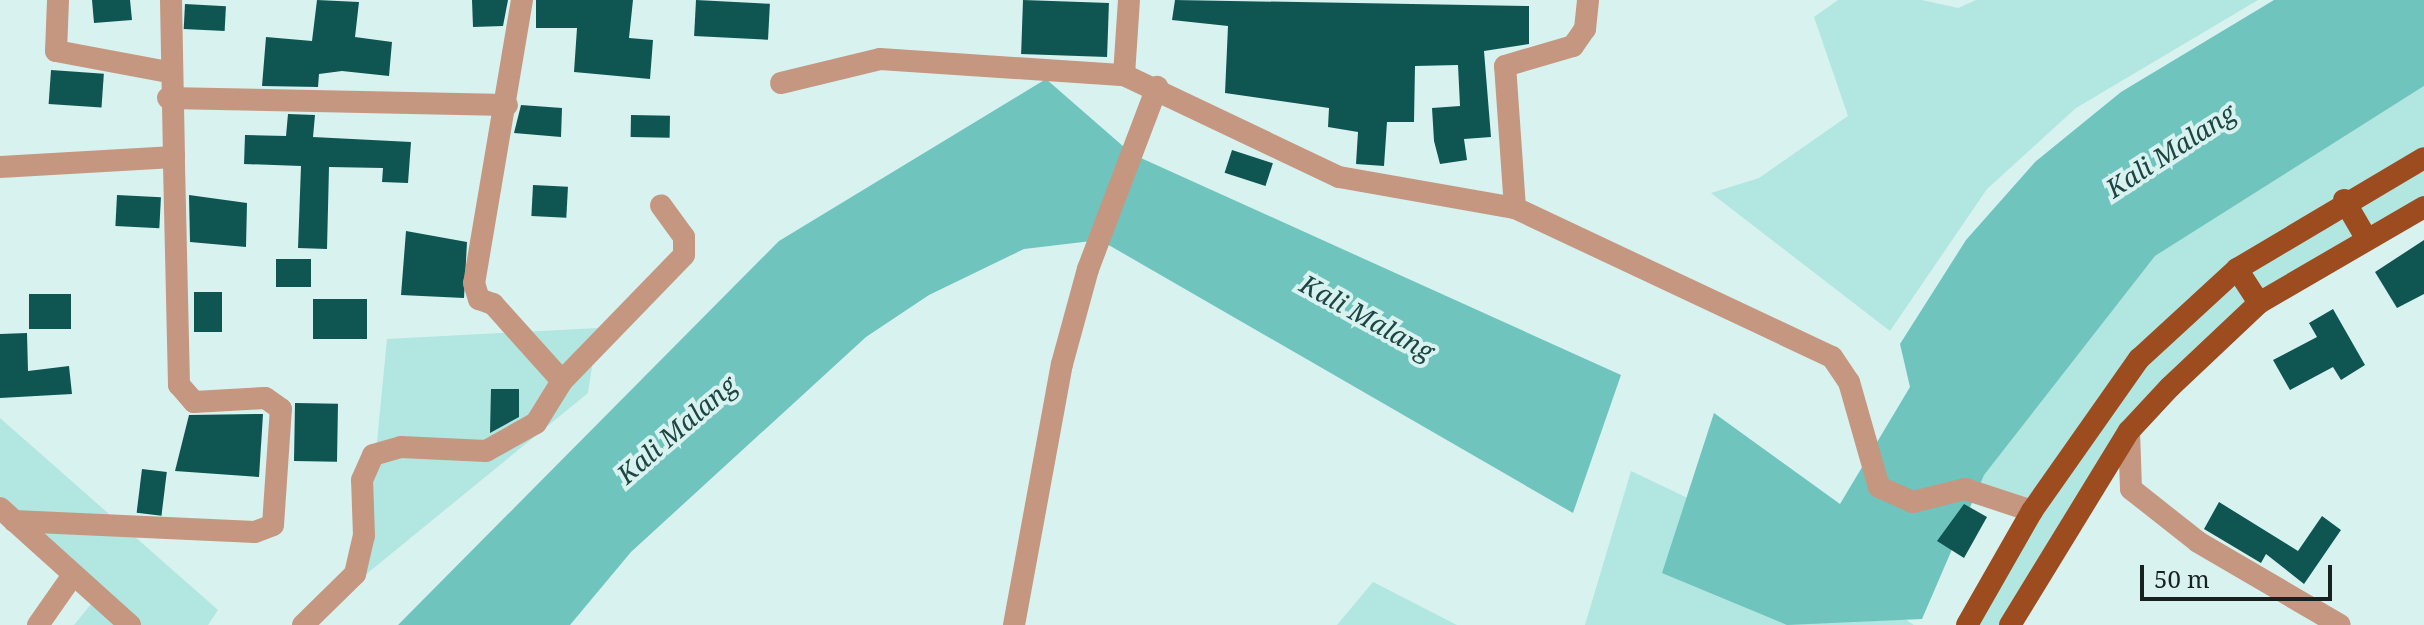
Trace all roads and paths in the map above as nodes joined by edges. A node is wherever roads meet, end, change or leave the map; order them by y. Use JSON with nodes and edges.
{"nodes":[{"id":1,"x":58,"y":0,"type":"edge"},
{"id":2,"x":171,"y":0,"type":"edge"},
{"id":3,"x":522,"y":0,"type":"edge"},
{"id":4,"x":1129,"y":0,"type":"edge"},
{"id":5,"x":1588,"y":0,"type":"edge"},
{"id":6,"x":168,"y":72,"type":"junction"},
{"id":7,"x":1124,"y":75,"type":"junction"},
{"id":8,"x":781,"y":83,"type":"dead end"},
{"id":9,"x":1154,"y":94,"type":"junction"},
{"id":10,"x":168,"y":98,"type":"junction"},
{"id":11,"x":507,"y":105,"type":"junction"},
{"id":12,"x":174,"y":157,"type":"junction"},
{"id":13,"x":2424,"y":158,"type":"edge"},
{"id":14,"x":0,"y":167,"type":"edge"},
{"id":15,"x":2344,"y":200,"type":"junction"},
{"id":16,"x":661,"y":205,"type":"dead end"},
{"id":17,"x":2424,"y":207,"type":"edge"},
{"id":18,"x":1515,"y":208,"type":"junction"},
{"id":19,"x":2366,"y":238,"type":"junction"},
{"id":20,"x":2237,"y":269,"type":"junction"},
{"id":21,"x":2259,"y":303,"type":"junction"},
{"id":22,"x":562,"y":381,"type":"junction"},
{"id":23,"x":2129,"y":431,"type":"junction"},
{"id":24,"x":2032,"y":511,"type":"junction"},
{"id":25,"x":7,"y":515,"type":"edge"},
{"id":26,"x":73,"y":575,"type":"junction"},
{"id":27,"x":38,"y":625,"type":"edge"},
{"id":28,"x":130,"y":625,"type":"edge"},
{"id":29,"x":303,"y":625,"type":"edge"},
{"id":30,"x":1014,"y":625,"type":"edge"},
{"id":31,"x":1967,"y":625,"type":"edge"},
{"id":32,"x":2010,"y":625,"type":"edge"},
{"id":33,"x":2340,"y":625,"type":"edge"}],
"edges":[{"from":1,"to":6,"type":"street"},
{"from":2,"to":6,"type":"street"},
{"from":3,"to":11,"type":"street"},
{"from":4,"to":7,"type":"street"},
{"from":5,"to":18,"type":"street"},
{"from":6,"to":10,"type":"street"},
{"from":7,"to":8,"type":"street"},
{"from":7,"to":9,"type":"street"},
{"from":9,"to":18,"type":"street"},
{"from":9,"to":30,"type":"street"},
{"from":10,"to":11,"type":"street"},
{"from":10,"to":12,"type":"street"},
{"from":11,"to":22,"type":"street"},
{"from":12,"to":14,"type":"street"},
{"from":12,"to":25,"type":"street"},
{"from":13,"to":15,"type":"main road"},
{"from":15,"to":19,"type":"main road"},
{"from":15,"to":20,"type":"main road"},
{"from":16,"to":22,"type":"street"},
{"from":17,"to":19,"type":"main road"},
{"from":18,"to":24,"type":"street"},
{"from":19,"to":21,"type":"main road"},
{"from":20,"to":21,"type":"main road"},
{"from":20,"to":24,"type":"main road"},
{"from":21,"to":23,"type":"main road"},
{"from":22,"to":29,"type":"street"},
{"from":23,"to":32,"type":"main road"},
{"from":23,"to":33,"type":"street"},
{"from":24,"to":31,"type":"main road"},
{"from":25,"to":26,"type":"street"},
{"from":26,"to":27,"type":"street"},
{"from":26,"to":28,"type":"street"}]}
